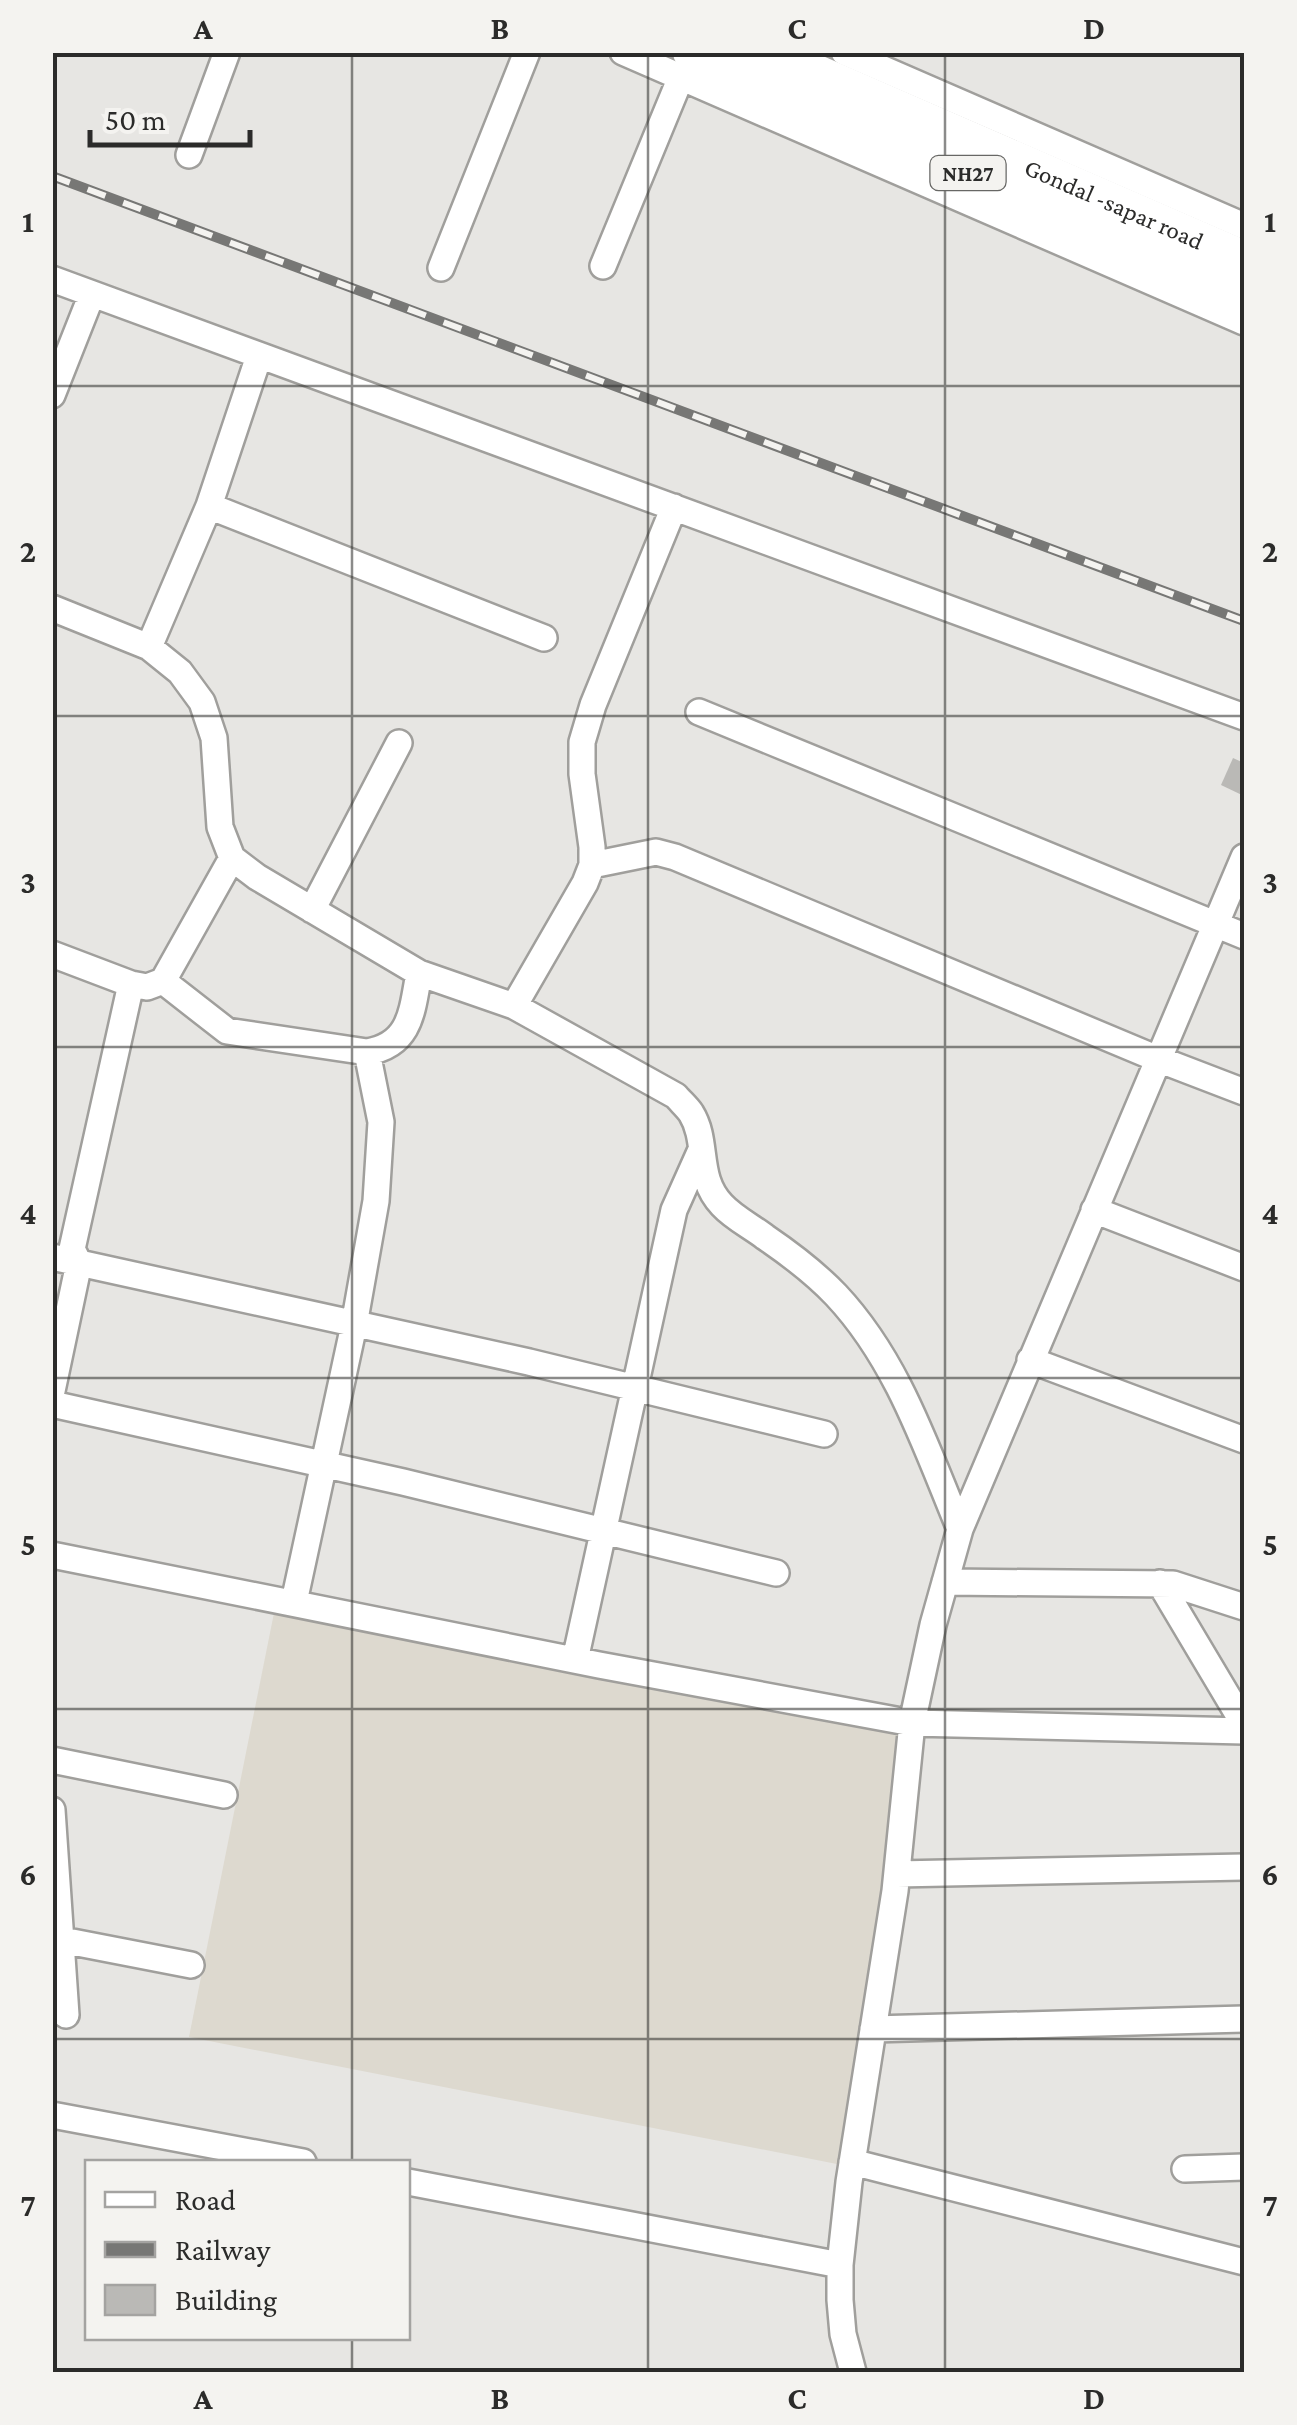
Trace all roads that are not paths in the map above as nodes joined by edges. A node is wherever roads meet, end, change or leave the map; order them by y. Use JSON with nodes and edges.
{"nodes":[{"id":1,"x":228,"y":52,"type":"edge"},
{"id":2,"x":526,"y":52,"type":"edge"},
{"id":3,"x":623,"y":52,"type":"edge"},
{"id":4,"x":766,"y":52,"type":"edge"},
{"id":5,"x":844,"y":52,"type":"edge"},
{"id":6,"x":686,"y":65,"type":"edge"},
{"id":7,"x":189,"y":156,"type":"dead end"},
{"id":8,"x":1244,"y":226,"type":"edge"},
{"id":9,"x":1244,"y":260,"type":"edge"},
{"id":10,"x":603,"y":266,"type":"dead end"},
{"id":11,"x":441,"y":268,"type":"dead end"},
{"id":12,"x":52,"y":279,"type":"edge"},
{"id":13,"x":1244,"y":293,"type":"edge"},
{"id":14,"x":92,"y":294,"type":"junction"},
{"id":15,"x":1244,"y":322,"type":"edge"},
{"id":16,"x":260,"y":356,"type":"junction"},
{"id":17,"x":52,"y":395,"type":"edge"},
{"id":18,"x":209,"y":506,"type":"junction"},
{"id":19,"x":674,"y":507,"type":"junction"},
{"id":20,"x":52,"y":608,"type":"edge"},
{"id":21,"x":544,"y":638,"type":"dead end"},
{"id":22,"x":148,"y":647,"type":"junction"},
{"id":23,"x":699,"y":712,"type":"dead end"},
{"id":24,"x":1244,"y":717,"type":"edge"},
{"id":25,"x":399,"y":744,"type":"dead end"},
{"id":26,"x":1244,"y":857,"type":"edge"},
{"id":27,"x":232,"y":858,"type":"junction"},
{"id":28,"x":592,"y":865,"type":"junction"},
{"id":29,"x":312,"y":910,"type":"junction"},
{"id":30,"x":1215,"y":926,"type":"junction"},
{"id":31,"x":1244,"y":936,"type":"edge"},
{"id":32,"x":52,"y":954,"type":"edge"},
{"id":33,"x":419,"y":973,"type":"junction"},
{"id":34,"x":163,"y":981,"type":"junction"},
{"id":35,"x":130,"y":984,"type":"junction"},
{"id":36,"x":514,"y":1006,"type":"junction"},
{"id":37,"x":367,"y":1052,"type":"junction"},
{"id":38,"x":1158,"y":1060,"type":"junction"},
{"id":39,"x":1244,"y":1092,"type":"edge"},
{"id":40,"x":700,"y":1152,"type":"junction"},
{"id":41,"x":1094,"y":1210,"type":"junction"},
{"id":42,"x":52,"y":1257,"type":"edge"},
{"id":43,"x":79,"y":1263,"type":"junction"},
{"id":44,"x":1244,"y":1268,"type":"edge"},
{"id":45,"x":354,"y":1325,"type":"junction"},
{"id":46,"x":1030,"y":1360,"type":"junction"},
{"id":47,"x":635,"y":1388,"type":"junction"},
{"id":48,"x":52,"y":1391,"type":"edge"},
{"id":49,"x":52,"y":1404,"type":"edge"},
{"id":50,"x":824,"y":1434,"type":"dead end"},
{"id":51,"x":1244,"y":1440,"type":"edge"},
{"id":52,"x":324,"y":1464,"type":"junction"},
{"id":53,"x":960,"y":1530,"type":"junction"},
{"id":54,"x":603,"y":1531,"type":"junction"},
{"id":55,"x":52,"y":1555,"type":"edge"},
{"id":56,"x":776,"y":1573,"type":"dead end"},
{"id":57,"x":946,"y":1582,"type":"junction"},
{"id":58,"x":1160,"y":1584,"type":"junction"},
{"id":59,"x":294,"y":1602,"type":"junction"},
{"id":60,"x":1244,"y":1607,"type":"edge"},
{"id":61,"x":575,"y":1660,"type":"junction"},
{"id":62,"x":912,"y":1724,"type":"junction"},
{"id":63,"x":1244,"y":1728,"type":"edge"},
{"id":64,"x":52,"y":1760,"type":"edge"},
{"id":65,"x":224,"y":1795,"type":"dead end"},
{"id":66,"x":52,"y":1810,"type":"edge"},
{"id":67,"x":1244,"y":1867,"type":"edge"},
{"id":68,"x":897,"y":1874,"type":"junction"},
{"id":69,"x":62,"y":1940,"type":"junction"},
{"id":70,"x":191,"y":1965,"type":"dead end"},
{"id":71,"x":66,"y":2015,"type":"dead end"},
{"id":72,"x":1244,"y":2019,"type":"edge"},
{"id":73,"x":873,"y":2029,"type":"junction"},
{"id":74,"x":52,"y":2115,"type":"edge"},
{"id":75,"x":292,"y":2160,"type":"edge"},
{"id":76,"x":852,"y":2162,"type":"junction"},
{"id":77,"x":1244,"y":2167,"type":"edge"},
{"id":78,"x":1185,"y":2169,"type":"dead end"},
{"id":79,"x":410,"y":2182,"type":"edge"},
{"id":80,"x":1244,"y":2262,"type":"edge"},
{"id":81,"x":840,"y":2265,"type":"junction"},
{"id":82,"x":852,"y":2368,"type":"edge"},
{"id":83,"x":877,"y":2372,"type":"edge"}],
"edges":[{"from":1,"to":7,"type":"street"},
{"from":2,"to":11,"type":"street"},
{"from":3,"to":6,"type":"street"},
{"from":4,"to":9,"type":"highway","name":"Gondal -sapar road","number":"NH27"},
{"from":5,"to":8,"type":"street"},
{"from":6,"to":10,"type":"street"},
{"from":6,"to":13,"type":"highway","number":"NH27"},
{"from":6,"to":15,"type":"street"},
{"from":12,"to":14,"type":"street"},
{"from":14,"to":16,"type":"street"},
{"from":14,"to":17,"type":"street"},
{"from":16,"to":18,"type":"street"},
{"from":16,"to":19,"type":"street"},
{"from":18,"to":21,"type":"street"},
{"from":18,"to":22,"type":"street"},
{"from":19,"to":24,"type":"street"},
{"from":19,"to":28,"type":"street"},
{"from":20,"to":22,"type":"street"},
{"from":22,"to":27,"type":"street"},
{"from":23,"to":30,"type":"street"},
{"from":25,"to":29,"type":"street"},
{"from":26,"to":30,"type":"street"},
{"from":27,"to":29,"type":"street"},
{"from":27,"to":34,"type":"street"},
{"from":28,"to":36,"type":"street"},
{"from":28,"to":38,"type":"street"},
{"from":29,"to":33,"type":"street"},
{"from":30,"to":31,"type":"street"},
{"from":30,"to":38,"type":"street"},
{"from":32,"to":35,"type":"street"},
{"from":33,"to":36,"type":"street"},
{"from":33,"to":37,"type":"street"},
{"from":34,"to":35,"type":"street"},
{"from":34,"to":37,"type":"street"},
{"from":35,"to":43,"type":"street"},
{"from":36,"to":40,"type":"street"},
{"from":37,"to":45,"type":"street"},
{"from":38,"to":39,"type":"street"},
{"from":38,"to":41,"type":"street"},
{"from":40,"to":47,"type":"street"},
{"from":40,"to":53,"type":"street"},
{"from":41,"to":44,"type":"street"},
{"from":41,"to":46,"type":"street"},
{"from":42,"to":43,"type":"street"},
{"from":43,"to":45,"type":"street"},
{"from":43,"to":48,"type":"street"},
{"from":45,"to":47,"type":"street"},
{"from":45,"to":52,"type":"street"},
{"from":46,"to":51,"type":"street"},
{"from":46,"to":53,"type":"street"},
{"from":47,"to":50,"type":"street"},
{"from":47,"to":54,"type":"street"},
{"from":49,"to":52,"type":"street"},
{"from":52,"to":54,"type":"street"},
{"from":52,"to":59,"type":"street"},
{"from":53,"to":57,"type":"street"},
{"from":54,"to":56,"type":"street"},
{"from":54,"to":61,"type":"street"},
{"from":55,"to":59,"type":"street"},
{"from":57,"to":58,"type":"street"},
{"from":57,"to":62,"type":"street"},
{"from":58,"to":60,"type":"street"},
{"from":58,"to":63,"type":"street"},
{"from":59,"to":61,"type":"street"},
{"from":61,"to":62,"type":"street"},
{"from":62,"to":63,"type":"street"},
{"from":62,"to":68,"type":"street"},
{"from":64,"to":65,"type":"street"},
{"from":66,"to":69,"type":"street"},
{"from":67,"to":68,"type":"street"},
{"from":68,"to":73,"type":"street"},
{"from":69,"to":70,"type":"street"},
{"from":69,"to":71,"type":"street"},
{"from":72,"to":73,"type":"street"},
{"from":73,"to":76,"type":"street"},
{"from":74,"to":75,"type":"street"},
{"from":76,"to":80,"type":"street"},
{"from":76,"to":81,"type":"street"},
{"from":77,"to":78,"type":"street"},
{"from":79,"to":81,"type":"street"},
{"from":81,"to":82,"type":"street"},
{"from":82,"to":83,"type":"street"}]}
